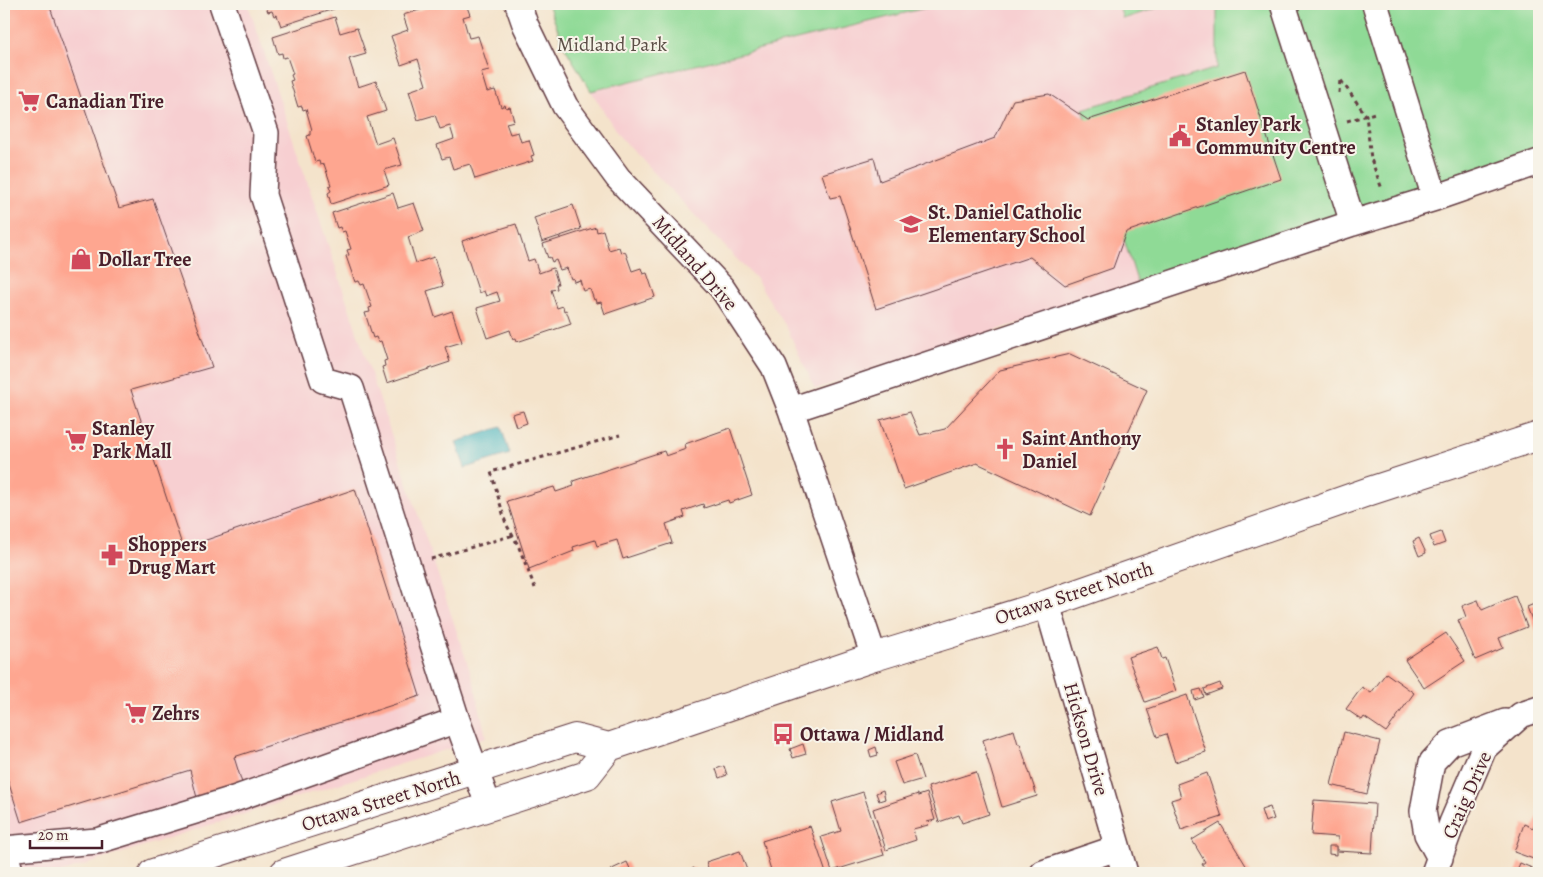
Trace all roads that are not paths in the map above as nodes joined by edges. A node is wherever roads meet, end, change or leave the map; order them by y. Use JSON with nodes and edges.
{"nodes":[{"id":1,"x":222,"y":4,"type":"edge"},
{"id":2,"x":518,"y":4,"type":"edge"},
{"id":3,"x":1282,"y":4,"type":"edge"},
{"id":4,"x":1375,"y":4,"type":"edge"},
{"id":5,"x":1539,"y":162,"type":"edge"},
{"id":6,"x":1435,"y":198,"type":"junction"},
{"id":7,"x":1353,"y":223,"type":"junction"},
{"id":8,"x":791,"y":410,"type":"junction"},
{"id":9,"x":1539,"y":436,"type":"edge"},
{"id":10,"x":1047,"y":604,"type":"junction"},
{"id":11,"x":874,"y":657,"type":"junction"},
{"id":12,"x":1530,"y":712,"type":"edge"},
{"id":13,"x":457,"y":720,"type":"junction"},
{"id":14,"x":609,"y":747,"type":"junction"},
{"id":15,"x":476,"y":771,"type":"junction"},
{"id":16,"x":489,"y":807,"type":"junction"},
{"id":17,"x":1117,"y":848,"type":"junction"},
{"id":18,"x":4,"y":850,"type":"edge"},
{"id":19,"x":1437,"y":866,"type":"edge"},
{"id":20,"x":10,"y":873,"type":"edge"},
{"id":21,"x":153,"y":873,"type":"edge"},
{"id":22,"x":284,"y":873,"type":"edge"},
{"id":23,"x":1043,"y":873,"type":"edge"},
{"id":24,"x":1125,"y":873,"type":"edge"}],
"edges":[{"from":1,"to":13,"type":"street"},
{"from":2,"to":8,"type":"street","name":"Midland Drive"},
{"from":3,"to":7,"type":"street"},
{"from":4,"to":6,"type":"street"},
{"from":5,"to":6,"type":"street"},
{"from":6,"to":7,"type":"street"},
{"from":7,"to":8,"type":"street"},
{"from":8,"to":11,"type":"street","name":"Midland Drive"},
{"from":9,"to":10,"type":"main road","name":"Ottawa Street North"},
{"from":10,"to":11,"type":"main road","name":"Ottawa Street North"},
{"from":10,"to":17,"type":"street","name":"Hickson Drive"},
{"from":11,"to":14,"type":"main road","name":"Ottawa Street North"},
{"from":12,"to":19,"type":"street","name":"Craig Drive"},
{"from":12,"to":19,"type":"street","name":"Craig Drive"},
{"from":13,"to":15,"type":"street"},
{"from":13,"to":18,"type":"street"},
{"from":14,"to":15,"type":"main road","name":"Ottawa Street North"},
{"from":14,"to":16,"type":"main road","name":"Ottawa Street North"},
{"from":15,"to":16,"type":"street"},
{"from":15,"to":21,"type":"main road","name":"Ottawa Street North"},
{"from":16,"to":22,"type":"main road","name":"Ottawa Street North"},
{"from":17,"to":23,"type":"street"},
{"from":17,"to":24,"type":"street","name":"Hickson Drive"},
{"from":18,"to":20,"type":"street"}]}
